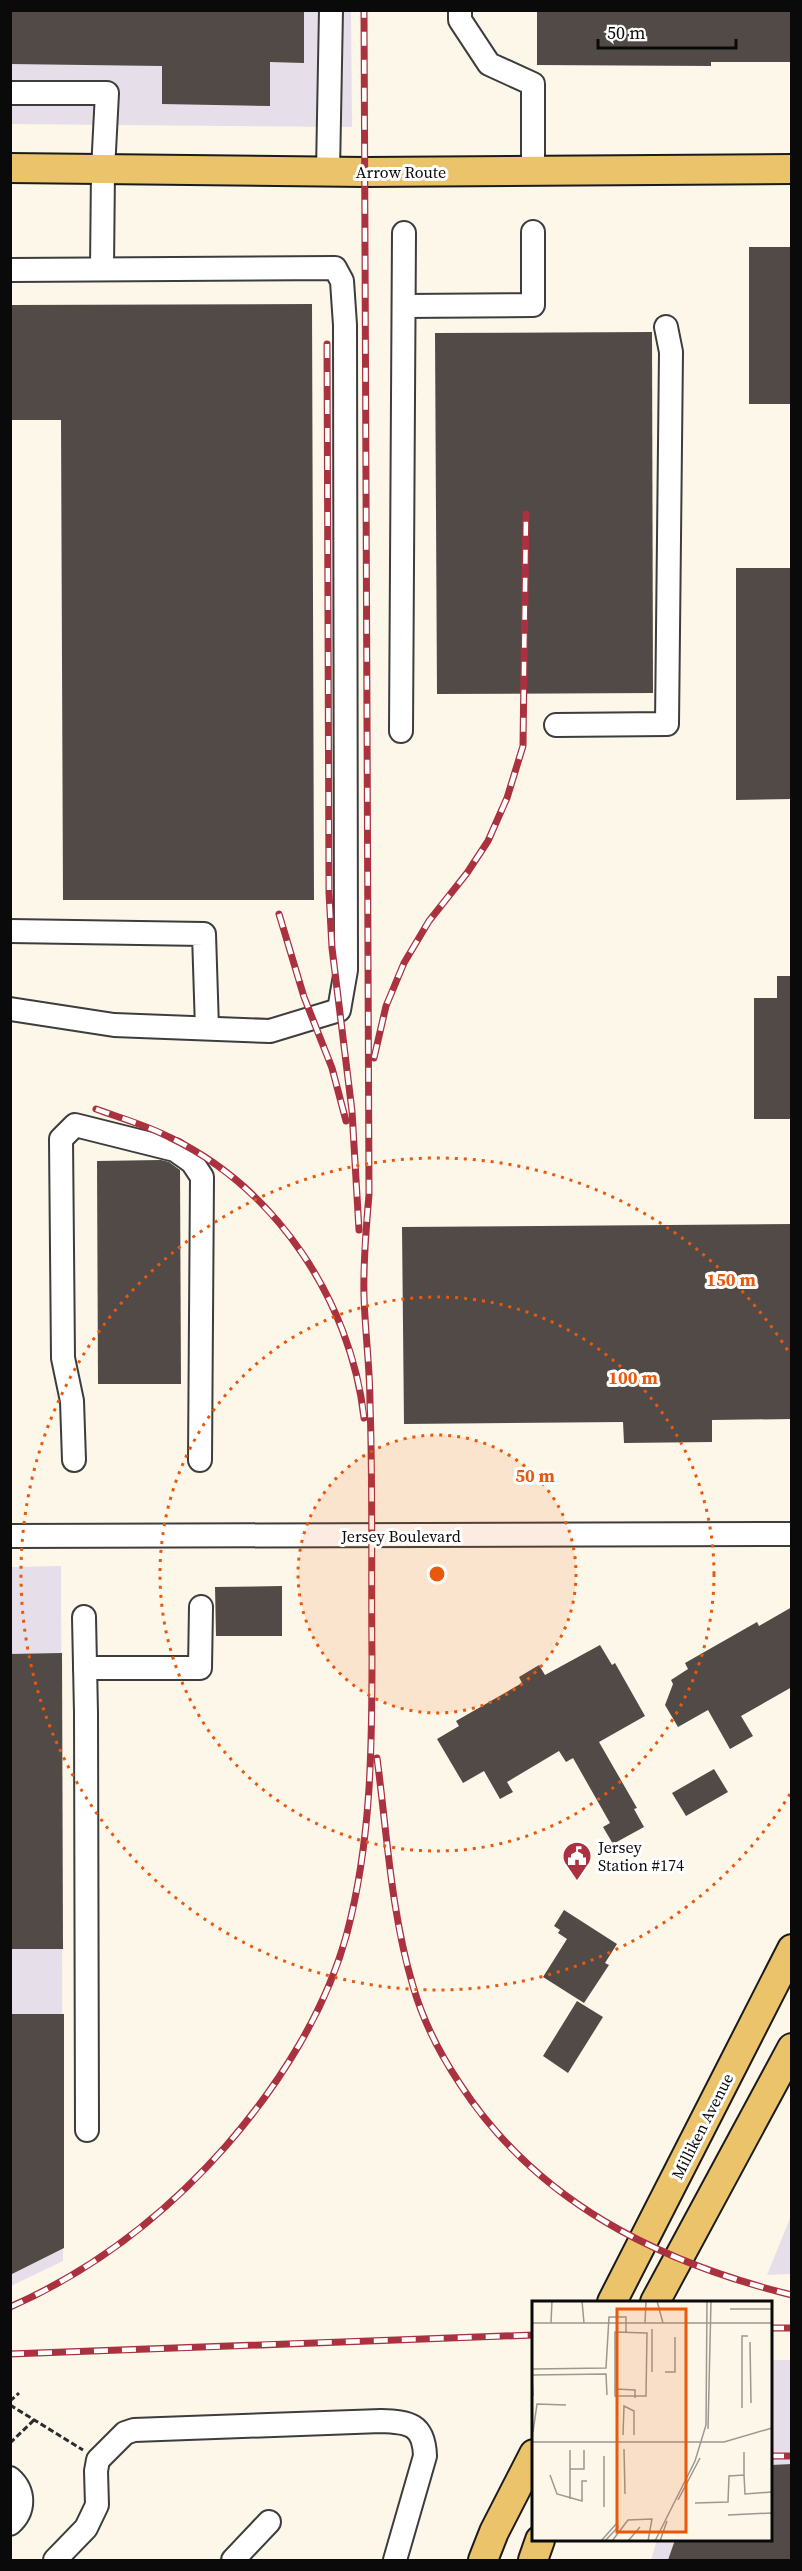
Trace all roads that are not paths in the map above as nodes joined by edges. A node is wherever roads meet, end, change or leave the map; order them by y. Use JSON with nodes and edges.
{"nodes":[{"id":1,"x":331,"y":10,"type":"edge"},
{"id":2,"x":460,"y":10,"type":"edge"},
{"id":3,"x":10,"y":93,"type":"edge"},
{"id":4,"x":10,"y":168,"type":"edge"},
{"id":5,"x":103,"y":170,"type":"junction"},
{"id":6,"x":792,"y":170,"type":"edge"},
{"id":7,"x":328,"y":171,"type":"junction"},
{"id":8,"x":533,"y":171,"type":"junction"},
{"id":9,"x":404,"y":232,"type":"dead end"},
{"id":10,"x":533,"y":232,"type":"dead end"},
{"id":11,"x":102,"y":269,"type":"junction"},
{"id":12,"x":10,"y":270,"type":"edge"},
{"id":13,"x":404,"y":306,"type":"junction"},
{"id":14,"x":666,"y":327,"type":"dead end"},
{"id":15,"x":556,"y":725,"type":"dead end"},
{"id":16,"x":401,"y":731,"type":"dead end"},
{"id":17,"x":10,"y":931,"type":"edge"},
{"id":18,"x":10,"y":1009,"type":"edge"},
{"id":19,"x":207,"y":1028,"type":"junction"},
{"id":20,"x":74,"y":1460,"type":"dead end"},
{"id":21,"x":200,"y":1460,"type":"dead end"},
{"id":22,"x":792,"y":1534,"type":"edge"},
{"id":23,"x":10,"y":1536,"type":"edge"},
{"id":24,"x":201,"y":1607,"type":"dead end"},
{"id":25,"x":84,"y":1617,"type":"dead end"},
{"id":26,"x":85,"y":1668,"type":"junction"},
{"id":27,"x":792,"y":1949,"type":"edge"},
{"id":28,"x":792,"y":2048,"type":"edge"},
{"id":29,"x":87,"y":2130,"type":"dead end"},
{"id":30,"x":613,"y":2301,"type":"edge"},
{"id":31,"x":656,"y":2301,"type":"edge"},
{"id":32,"x":532,"y":2458,"type":"edge"},
{"id":33,"x":10,"y":2478,"type":"edge"},
{"id":34,"x":269,"y":2522,"type":"dead end"},
{"id":35,"x":10,"y":2524,"type":"edge"},
{"id":36,"x":540,"y":2541,"type":"edge"},
{"id":37,"x":55,"y":2560,"type":"edge"},
{"id":38,"x":233,"y":2560,"type":"edge"},
{"id":39,"x":395,"y":2560,"type":"edge"},
{"id":40,"x":483,"y":2560,"type":"edge"},
{"id":41,"x":532,"y":2560,"type":"edge"}],
"edges":[{"from":1,"to":7,"type":"street"},
{"from":2,"to":8,"type":"street"},
{"from":3,"to":5,"type":"street"},
{"from":4,"to":5,"type":"main road","name":"Arrow Route"},
{"from":5,"to":7,"type":"main road","name":"Arrow Route"},
{"from":5,"to":11,"type":"street"},
{"from":6,"to":8,"type":"main road","name":"Arrow Route"},
{"from":7,"to":8,"type":"main road","name":"Arrow Route"},
{"from":9,"to":13,"type":"street"},
{"from":10,"to":13,"type":"street"},
{"from":11,"to":12,"type":"street"},
{"from":11,"to":19,"type":"street"},
{"from":13,"to":16,"type":"street"},
{"from":14,"to":15,"type":"street"},
{"from":17,"to":19,"type":"street"},
{"from":18,"to":19,"type":"street"},
{"from":20,"to":21,"type":"street"},
{"from":22,"to":23,"type":"street","name":"Jersey Boulevard"},
{"from":24,"to":26,"type":"street"},
{"from":25,"to":26,"type":"street"},
{"from":26,"to":29,"type":"street"},
{"from":27,"to":30,"type":"main road","name":"Milliken Avenue"},
{"from":28,"to":31,"type":"main road"},
{"from":32,"to":40,"type":"main road"},
{"from":33,"to":35,"type":"street"},
{"from":34,"to":38,"type":"street"},
{"from":36,"to":41,"type":"main road"},
{"from":37,"to":39,"type":"street"}]}
